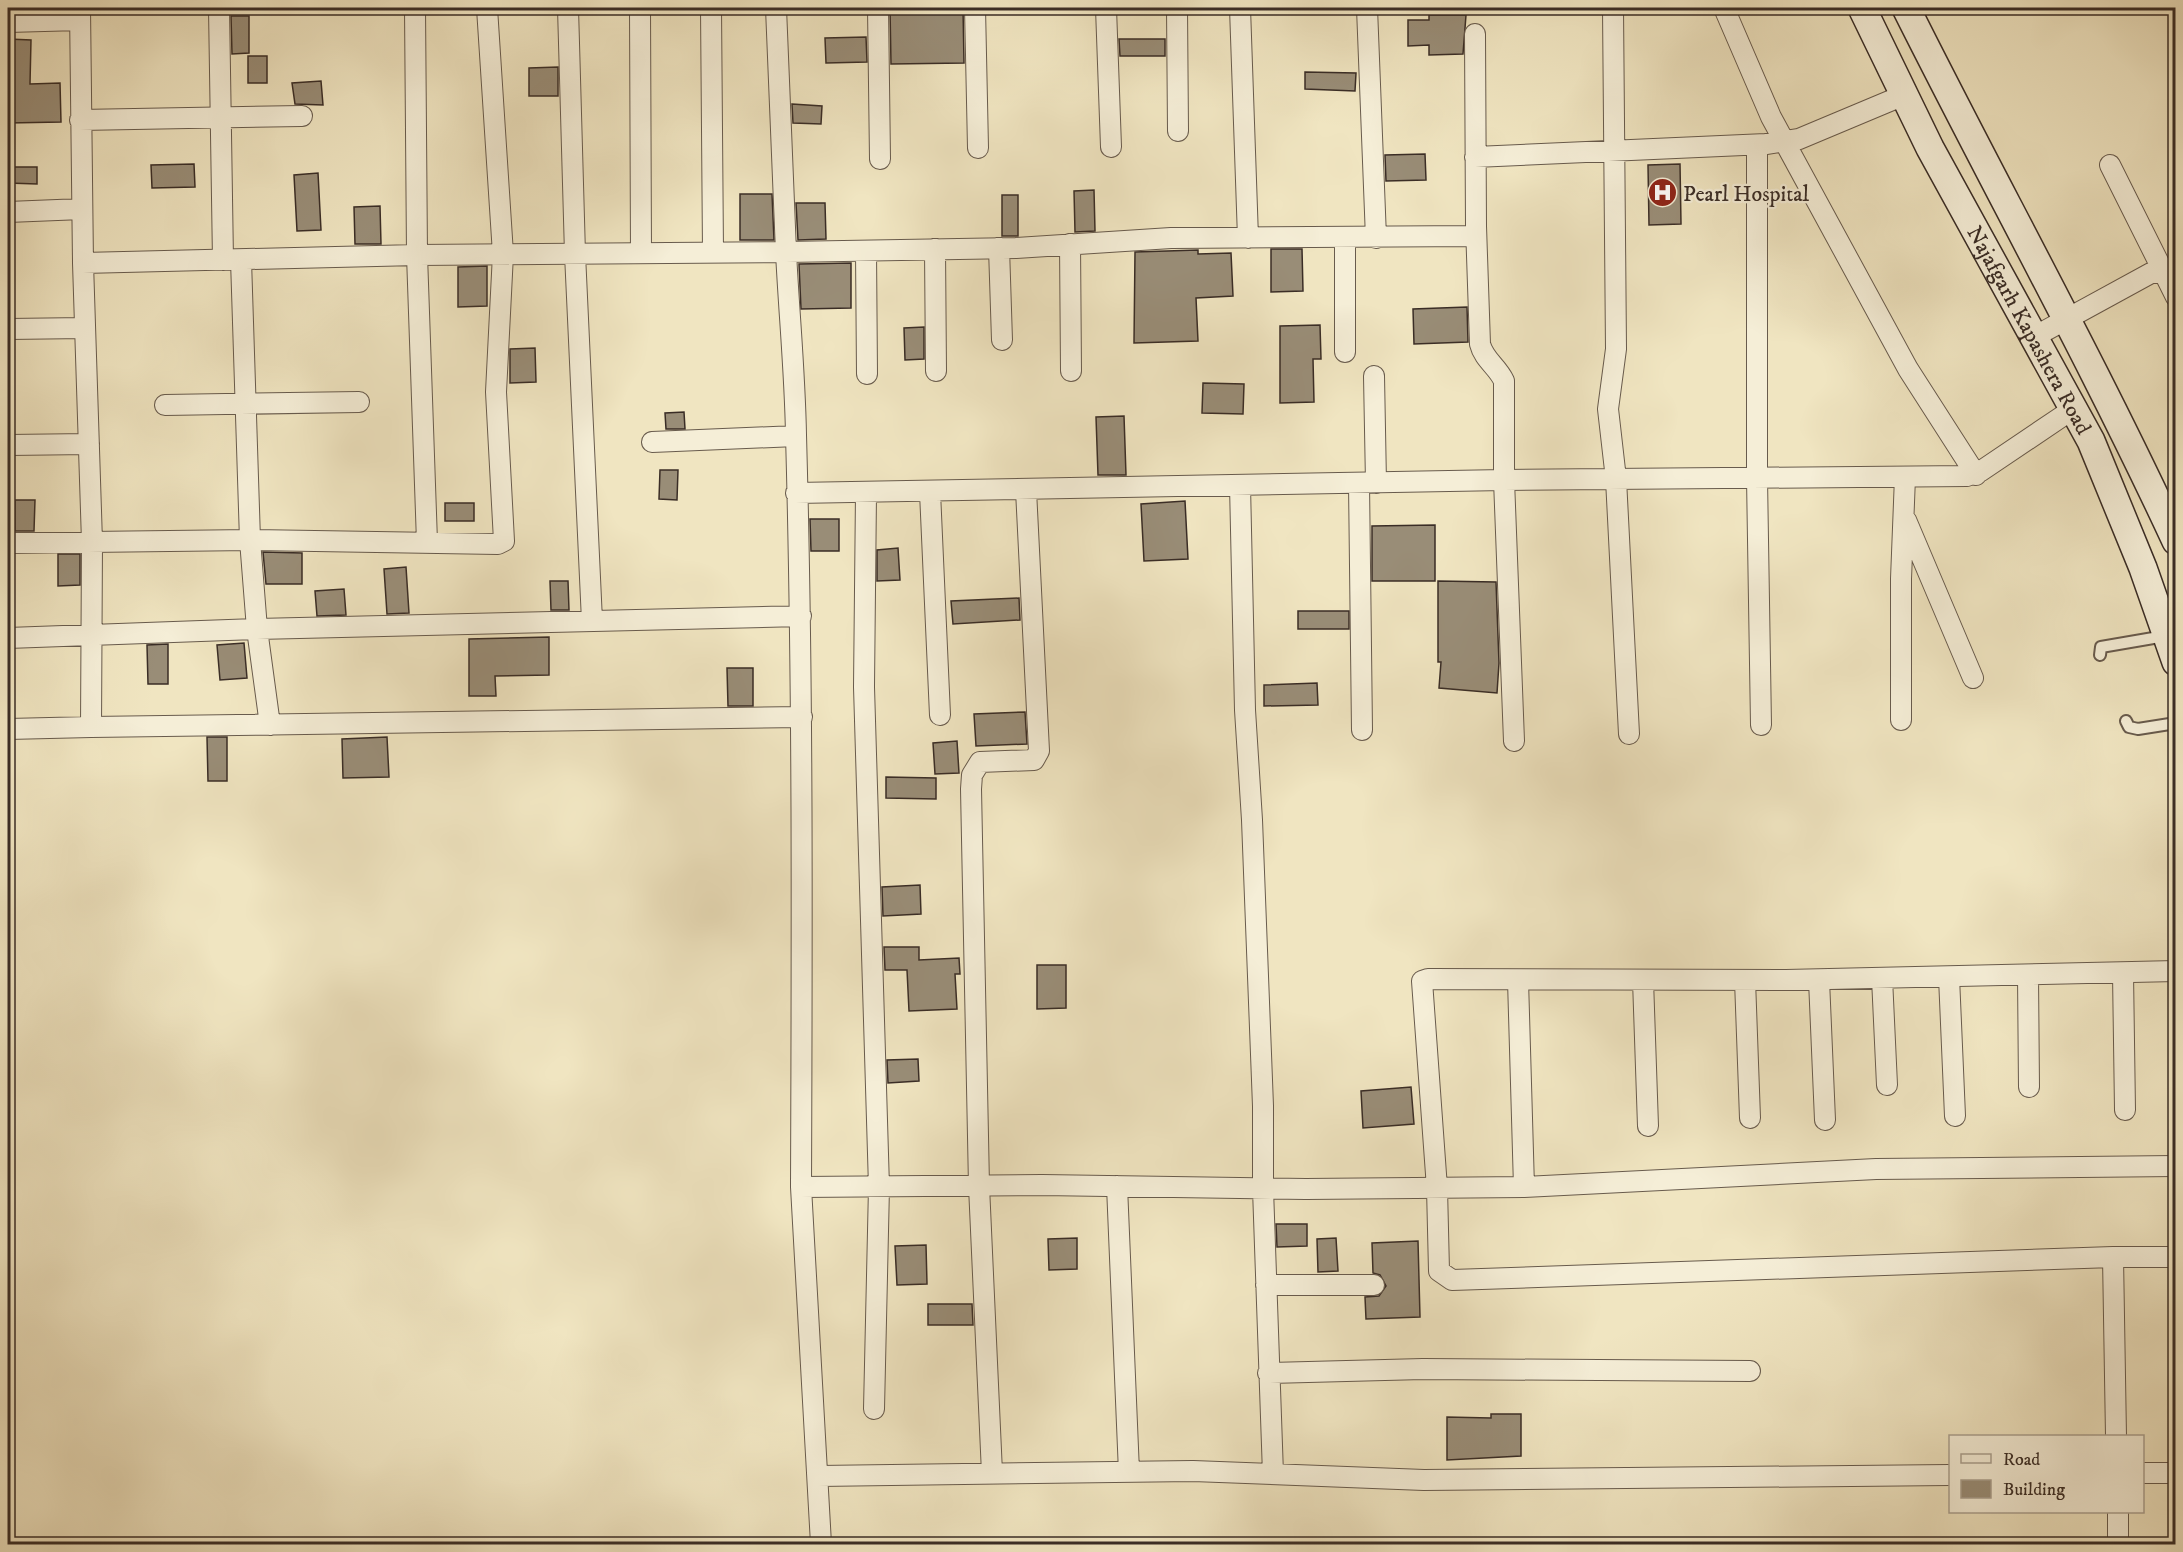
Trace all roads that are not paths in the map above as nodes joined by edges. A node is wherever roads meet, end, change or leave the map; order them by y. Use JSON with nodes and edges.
{"nodes":[{"id":1,"x":219,"y":8,"type":"edge"},
{"id":2,"x":415,"y":8,"type":"edge"},
{"id":3,"x":487,"y":8,"type":"edge"},
{"id":4,"x":568,"y":8,"type":"edge"},
{"id":5,"x":640,"y":8,"type":"edge"},
{"id":6,"x":711,"y":8,"type":"edge"},
{"id":7,"x":776,"y":8,"type":"edge"},
{"id":8,"x":878,"y":8,"type":"edge"},
{"id":9,"x":975,"y":8,"type":"edge"},
{"id":10,"x":1106,"y":8,"type":"edge"},
{"id":11,"x":1177,"y":8,"type":"edge"},
{"id":12,"x":1240,"y":8,"type":"edge"},
{"id":13,"x":1367,"y":8,"type":"edge"},
{"id":14,"x":1612,"y":8,"type":"edge"},
{"id":15,"x":1724,"y":8,"type":"edge"},
{"id":16,"x":1862,"y":8,"type":"edge"},
{"id":17,"x":1906,"y":8,"type":"edge"},
{"id":18,"x":80,"y":14,"type":"edge"},
{"id":19,"x":8,"y":22,"type":"edge"},
{"id":20,"x":1474,"y":34,"type":"dead end"},
{"id":21,"x":1904,"y":95,"type":"junction"},
{"id":22,"x":302,"y":116,"type":"dead end"},
{"id":23,"x":221,"y":117,"type":"junction"},
{"id":24,"x":80,"y":120,"type":"junction"},
{"id":25,"x":1178,"y":131,"type":"dead end"},
{"id":26,"x":1785,"y":141,"type":"junction"},
{"id":27,"x":1757,"y":145,"type":"junction"},
{"id":28,"x":1111,"y":147,"type":"dead end"},
{"id":29,"x":978,"y":148,"type":"dead end"},
{"id":30,"x":1615,"y":149,"type":"junction"},
{"id":31,"x":1475,"y":157,"type":"junction"},
{"id":32,"x":880,"y":159,"type":"dead end"},
{"id":33,"x":2110,"y":165,"type":"dead end"},
{"id":34,"x":82,"y":209,"type":"junction"},
{"id":35,"x":8,"y":212,"type":"edge"},
{"id":36,"x":1476,"y":236,"type":"junction"},
{"id":37,"x":1248,"y":238,"type":"junction"},
{"id":38,"x":1345,"y":238,"type":"junction"},
{"id":39,"x":1376,"y":238,"type":"junction"},
{"id":40,"x":1070,"y":244,"type":"junction"},
{"id":41,"x":999,"y":248,"type":"junction"},
{"id":42,"x":935,"y":249,"type":"junction"},
{"id":43,"x":866,"y":250,"type":"junction"},
{"id":44,"x":713,"y":252,"type":"junction"},
{"id":45,"x":786,"y":252,"type":"junction"},
{"id":46,"x":503,"y":254,"type":"junction"},
{"id":47,"x":575,"y":254,"type":"junction"},
{"id":48,"x":641,"y":254,"type":"junction"},
{"id":49,"x":417,"y":255,"type":"junction"},
{"id":50,"x":232,"y":260,"type":"junction"},
{"id":51,"x":82,"y":263,"type":"junction"},
{"id":52,"x":2170,"y":273,"type":"edge"},
{"id":53,"x":2175,"y":297,"type":"edge"},
{"id":54,"x":2066,"y":319,"type":"junction"},
{"id":55,"x":8,"y":328,"type":"edge"},
{"id":56,"x":85,"y":328,"type":"junction"},
{"id":57,"x":2032,"y":338,"type":"junction"},
{"id":58,"x":1002,"y":340,"type":"dead end"},
{"id":59,"x":1345,"y":352,"type":"dead end"},
{"id":60,"x":936,"y":371,"type":"dead end"},
{"id":61,"x":1071,"y":371,"type":"dead end"},
{"id":62,"x":867,"y":374,"type":"dead end"},
{"id":63,"x":1374,"y":376,"type":"dead end"},
{"id":64,"x":358,"y":402,"type":"dead end"},
{"id":65,"x":165,"y":405,"type":"dead end"},
{"id":66,"x":246,"y":405,"type":"junction"},
{"id":67,"x":2073,"y":409,"type":"junction"},
{"id":68,"x":2122,"y":425,"type":"junction"},
{"id":69,"x":796,"y":436,"type":"junction"},
{"id":70,"x":2091,"y":441,"type":"junction"},
{"id":71,"x":652,"y":442,"type":"dead end"},
{"id":72,"x":89,"y":444,"type":"junction"},
{"id":73,"x":8,"y":445,"type":"edge"},
{"id":74,"x":1976,"y":475,"type":"junction"},
{"id":75,"x":1905,"y":477,"type":"junction"},
{"id":76,"x":1757,"y":478,"type":"junction"},
{"id":77,"x":1616,"y":479,"type":"junction"},
{"id":78,"x":1504,"y":480,"type":"junction"},
{"id":79,"x":1367,"y":483,"type":"junction"},
{"id":80,"x":1240,"y":485,"type":"junction"},
{"id":81,"x":1026,"y":490,"type":"junction"},
{"id":82,"x":930,"y":492,"type":"junction"},
{"id":83,"x":796,"y":493,"type":"junction"},
{"id":84,"x":866,"y":493,"type":"junction"},
{"id":85,"x":1903,"y":515,"type":"junction"},
{"id":86,"x":250,"y":540,"type":"junction"},
{"id":87,"x":2175,"y":541,"type":"edge"},
{"id":88,"x":92,"y":542,"type":"junction"},
{"id":89,"x":428,"y":542,"type":"junction"},
{"id":90,"x":8,"y":543,"type":"edge"},
{"id":91,"x":801,"y":616,"type":"junction"},
{"id":92,"x":592,"y":621,"type":"junction"},
{"id":93,"x":257,"y":629,"type":"junction"},
{"id":94,"x":92,"y":635,"type":"junction"},
{"id":95,"x":2165,"y":636,"type":"junction"},
{"id":96,"x":8,"y":638,"type":"edge"},
{"id":97,"x":2100,"y":655,"type":"dead end"},
{"id":98,"x":2175,"y":662,"type":"edge"},
{"id":99,"x":1973,"y":678,"type":"dead end"},
{"id":100,"x":940,"y":716,"type":"dead end"},
{"id":101,"x":802,"y":717,"type":"junction"},
{"id":102,"x":1901,"y":720,"type":"dead end"},
{"id":103,"x":2126,"y":721,"type":"dead end"},
{"id":104,"x":2175,"y":723,"type":"edge"},
{"id":105,"x":270,"y":725,"type":"junction"},
{"id":106,"x":1761,"y":725,"type":"dead end"},
{"id":107,"x":91,"y":727,"type":"junction"},
{"id":108,"x":8,"y":729,"type":"edge"},
{"id":109,"x":1362,"y":730,"type":"dead end"},
{"id":110,"x":1629,"y":734,"type":"dead end"},
{"id":111,"x":1514,"y":741,"type":"dead end"},
{"id":112,"x":2175,"y":971,"type":"edge"},
{"id":113,"x":2123,"y":972,"type":"junction"},
{"id":114,"x":2028,"y":975,"type":"junction"},
{"id":115,"x":1949,"y":977,"type":"junction"},
{"id":116,"x":1882,"y":978,"type":"junction"},
{"id":117,"x":1518,"y":980,"type":"junction"},
{"id":118,"x":1643,"y":980,"type":"junction"},
{"id":119,"x":1745,"y":980,"type":"junction"},
{"id":120,"x":1819,"y":980,"type":"junction"},
{"id":121,"x":1887,"y":1085,"type":"dead end"},
{"id":122,"x":2029,"y":1087,"type":"dead end"},
{"id":123,"x":2125,"y":1110,"type":"dead end"},
{"id":124,"x":1955,"y":1116,"type":"dead end"},
{"id":125,"x":1750,"y":1118,"type":"dead end"},
{"id":126,"x":1825,"y":1120,"type":"dead end"},
{"id":127,"x":1648,"y":1126,"type":"dead end"},
{"id":128,"x":2175,"y":1166,"type":"edge"},
{"id":129,"x":979,"y":1186,"type":"junction"},
{"id":130,"x":1117,"y":1186,"type":"junction"},
{"id":131,"x":801,"y":1187,"type":"junction"},
{"id":132,"x":879,"y":1187,"type":"junction"},
{"id":133,"x":1524,"y":1187,"type":"junction"},
{"id":134,"x":1437,"y":1188,"type":"junction"},
{"id":135,"x":1263,"y":1189,"type":"junction"},
{"id":136,"x":2113,"y":1257,"type":"junction"},
{"id":137,"x":2175,"y":1257,"type":"edge"},
{"id":138,"x":1266,"y":1285,"type":"junction"},
{"id":139,"x":1374,"y":1285,"type":"dead end"},
{"id":140,"x":1750,"y":1371,"type":"dead end"},
{"id":141,"x":1268,"y":1372,"type":"junction"},
{"id":142,"x":874,"y":1409,"type":"dead end"},
{"id":143,"x":2116,"y":1435,"type":"edge"},
{"id":144,"x":1129,"y":1472,"type":"junction"},
{"id":145,"x":992,"y":1473,"type":"junction"},
{"id":146,"x":2144,"y":1473,"type":"edge"},
{"id":147,"x":2175,"y":1473,"type":"edge"},
{"id":148,"x":1273,"y":1474,"type":"junction"},
{"id":149,"x":1949,"y":1475,"type":"edge"},
{"id":150,"x":819,"y":1476,"type":"junction"},
{"id":151,"x":2118,"y":1513,"type":"edge"},
{"id":152,"x":820,"y":1545,"type":"edge"},
{"id":153,"x":2118,"y":1545,"type":"edge"}],
"edges":[{"from":1,"to":23,"type":"street"},
{"from":2,"to":49,"type":"street"},
{"from":3,"to":46,"type":"street"},
{"from":4,"to":47,"type":"street"},
{"from":5,"to":48,"type":"street"},
{"from":6,"to":44,"type":"street"},
{"from":7,"to":45,"type":"street"},
{"from":8,"to":32,"type":"street"},
{"from":9,"to":29,"type":"street"},
{"from":10,"to":28,"type":"street"},
{"from":11,"to":25,"type":"street"},
{"from":12,"to":37,"type":"street"},
{"from":13,"to":39,"type":"street"},
{"from":14,"to":30,"type":"street"},
{"from":15,"to":26,"type":"street"},
{"from":16,"to":21,"type":"main road","name":"Najafgarh Kapashera Road"},
{"from":17,"to":54,"type":"main road","name":"Najafgarh Kapashera Road"},
{"from":18,"to":19,"type":"street"},
{"from":18,"to":24,"type":"street"},
{"from":20,"to":31,"type":"street"},
{"from":21,"to":26,"type":"street"},
{"from":21,"to":57,"type":"main road","name":"Najafgarh Kapashera Road"},
{"from":22,"to":23,"type":"street"},
{"from":23,"to":24,"type":"street"},
{"from":23,"to":50,"type":"street"},
{"from":24,"to":34,"type":"street"},
{"from":26,"to":27,"type":"street"},
{"from":26,"to":74,"type":"street"},
{"from":27,"to":30,"type":"street"},
{"from":27,"to":76,"type":"street"},
{"from":30,"to":31,"type":"street"},
{"from":30,"to":77,"type":"street"},
{"from":31,"to":36,"type":"street"},
{"from":33,"to":52,"type":"street"},
{"from":34,"to":35,"type":"street"},
{"from":34,"to":51,"type":"street"},
{"from":36,"to":39,"type":"street"},
{"from":36,"to":78,"type":"street"},
{"from":37,"to":38,"type":"street"},
{"from":37,"to":40,"type":"street"},
{"from":38,"to":39,"type":"street"},
{"from":38,"to":59,"type":"street"},
{"from":40,"to":41,"type":"street"},
{"from":40,"to":61,"type":"street"},
{"from":41,"to":42,"type":"street"},
{"from":41,"to":58,"type":"street"},
{"from":42,"to":43,"type":"street"},
{"from":42,"to":60,"type":"street"},
{"from":43,"to":45,"type":"street"},
{"from":43,"to":62,"type":"street"},
{"from":44,"to":45,"type":"street"},
{"from":44,"to":48,"type":"street"},
{"from":45,"to":69,"type":"street"},
{"from":46,"to":47,"type":"street"},
{"from":46,"to":49,"type":"street"},
{"from":46,"to":89,"type":"street"},
{"from":47,"to":48,"type":"street"},
{"from":47,"to":92,"type":"street"},
{"from":49,"to":50,"type":"street"},
{"from":49,"to":89,"type":"street"},
{"from":50,"to":51,"type":"street"},
{"from":50,"to":66,"type":"street"},
{"from":51,"to":56,"type":"street"},
{"from":52,"to":53,"type":"street"},
{"from":52,"to":54,"type":"street"},
{"from":54,"to":57,"type":"street"},
{"from":54,"to":68,"type":"main road","name":"Najafgarh Kapashera Road"},
{"from":55,"to":56,"type":"street"},
{"from":56,"to":72,"type":"street"},
{"from":57,"to":67,"type":"main road","name":"Najafgarh Kapashera Road"},
{"from":63,"to":79,"type":"street"},
{"from":64,"to":66,"type":"street"},
{"from":65,"to":66,"type":"street"},
{"from":66,"to":86,"type":"street"},
{"from":67,"to":70,"type":"main road","name":"Najafgarh Kapashera Road"},
{"from":67,"to":74,"type":"street"},
{"from":68,"to":70,"type":"main road"},
{"from":68,"to":87,"type":"main road","name":"Najafgarh Kapashera Road"},
{"from":69,"to":71,"type":"street"},
{"from":69,"to":83,"type":"street"},
{"from":70,"to":95,"type":"main road","name":"Najafgarh Kapashera Road"},
{"from":72,"to":73,"type":"street"},
{"from":72,"to":88,"type":"street"},
{"from":74,"to":75,"type":"street"},
{"from":75,"to":76,"type":"street"},
{"from":75,"to":85,"type":"street"},
{"from":76,"to":77,"type":"street"},
{"from":76,"to":106,"type":"street"},
{"from":77,"to":78,"type":"street"},
{"from":77,"to":110,"type":"street"},
{"from":78,"to":79,"type":"street"},
{"from":78,"to":111,"type":"street"},
{"from":79,"to":80,"type":"street"},
{"from":79,"to":109,"type":"street"},
{"from":80,"to":81,"type":"street"},
{"from":80,"to":135,"type":"street"},
{"from":81,"to":82,"type":"street"},
{"from":81,"to":129,"type":"street"},
{"from":82,"to":84,"type":"street"},
{"from":82,"to":100,"type":"street"},
{"from":83,"to":84,"type":"street"},
{"from":83,"to":91,"type":"street"},
{"from":84,"to":132,"type":"street"},
{"from":85,"to":99,"type":"street"},
{"from":85,"to":102,"type":"street"},
{"from":86,"to":88,"type":"street"},
{"from":86,"to":89,"type":"street"},
{"from":86,"to":93,"type":"street"},
{"from":88,"to":90,"type":"street"},
{"from":88,"to":94,"type":"street"},
{"from":91,"to":92,"type":"street"},
{"from":91,"to":101,"type":"street"},
{"from":92,"to":93,"type":"street"},
{"from":93,"to":94,"type":"street"},
{"from":93,"to":105,"type":"street"},
{"from":94,"to":96,"type":"street"},
{"from":94,"to":107,"type":"street"},
{"from":95,"to":97,"type":"lane"},
{"from":95,"to":98,"type":"main road","name":"Najafgarh Kapashera Road"},
{"from":101,"to":105,"type":"street"},
{"from":101,"to":131,"type":"street"},
{"from":103,"to":104,"type":"lane"},
{"from":105,"to":107,"type":"street"},
{"from":107,"to":108,"type":"street"},
{"from":112,"to":113,"type":"street"},
{"from":113,"to":114,"type":"street"},
{"from":113,"to":123,"type":"street"},
{"from":114,"to":115,"type":"street"},
{"from":114,"to":122,"type":"street"},
{"from":115,"to":116,"type":"street"},
{"from":115,"to":124,"type":"street"},
{"from":116,"to":120,"type":"street"},
{"from":116,"to":121,"type":"street"},
{"from":117,"to":118,"type":"street"},
{"from":117,"to":133,"type":"street"},
{"from":117,"to":134,"type":"street"},
{"from":118,"to":119,"type":"street"},
{"from":118,"to":127,"type":"street"},
{"from":119,"to":120,"type":"street"},
{"from":119,"to":125,"type":"street"},
{"from":120,"to":126,"type":"street"},
{"from":128,"to":133,"type":"street"},
{"from":129,"to":130,"type":"street"},
{"from":129,"to":132,"type":"street"},
{"from":129,"to":145,"type":"street"},
{"from":130,"to":135,"type":"street"},
{"from":130,"to":144,"type":"street"},
{"from":131,"to":132,"type":"street"},
{"from":131,"to":150,"type":"street"},
{"from":132,"to":142,"type":"street"},
{"from":133,"to":134,"type":"street"},
{"from":134,"to":135,"type":"street"},
{"from":134,"to":136,"type":"street"},
{"from":135,"to":138,"type":"street"},
{"from":136,"to":137,"type":"street"},
{"from":136,"to":143,"type":"street"},
{"from":138,"to":139,"type":"street"},
{"from":138,"to":141,"type":"street"},
{"from":140,"to":141,"type":"street"},
{"from":141,"to":148,"type":"street"},
{"from":144,"to":145,"type":"street"},
{"from":144,"to":148,"type":"street"},
{"from":145,"to":150,"type":"street"},
{"from":146,"to":147,"type":"street"},
{"from":148,"to":149,"type":"street"},
{"from":150,"to":152,"type":"street"},
{"from":151,"to":153,"type":"street"}]}
